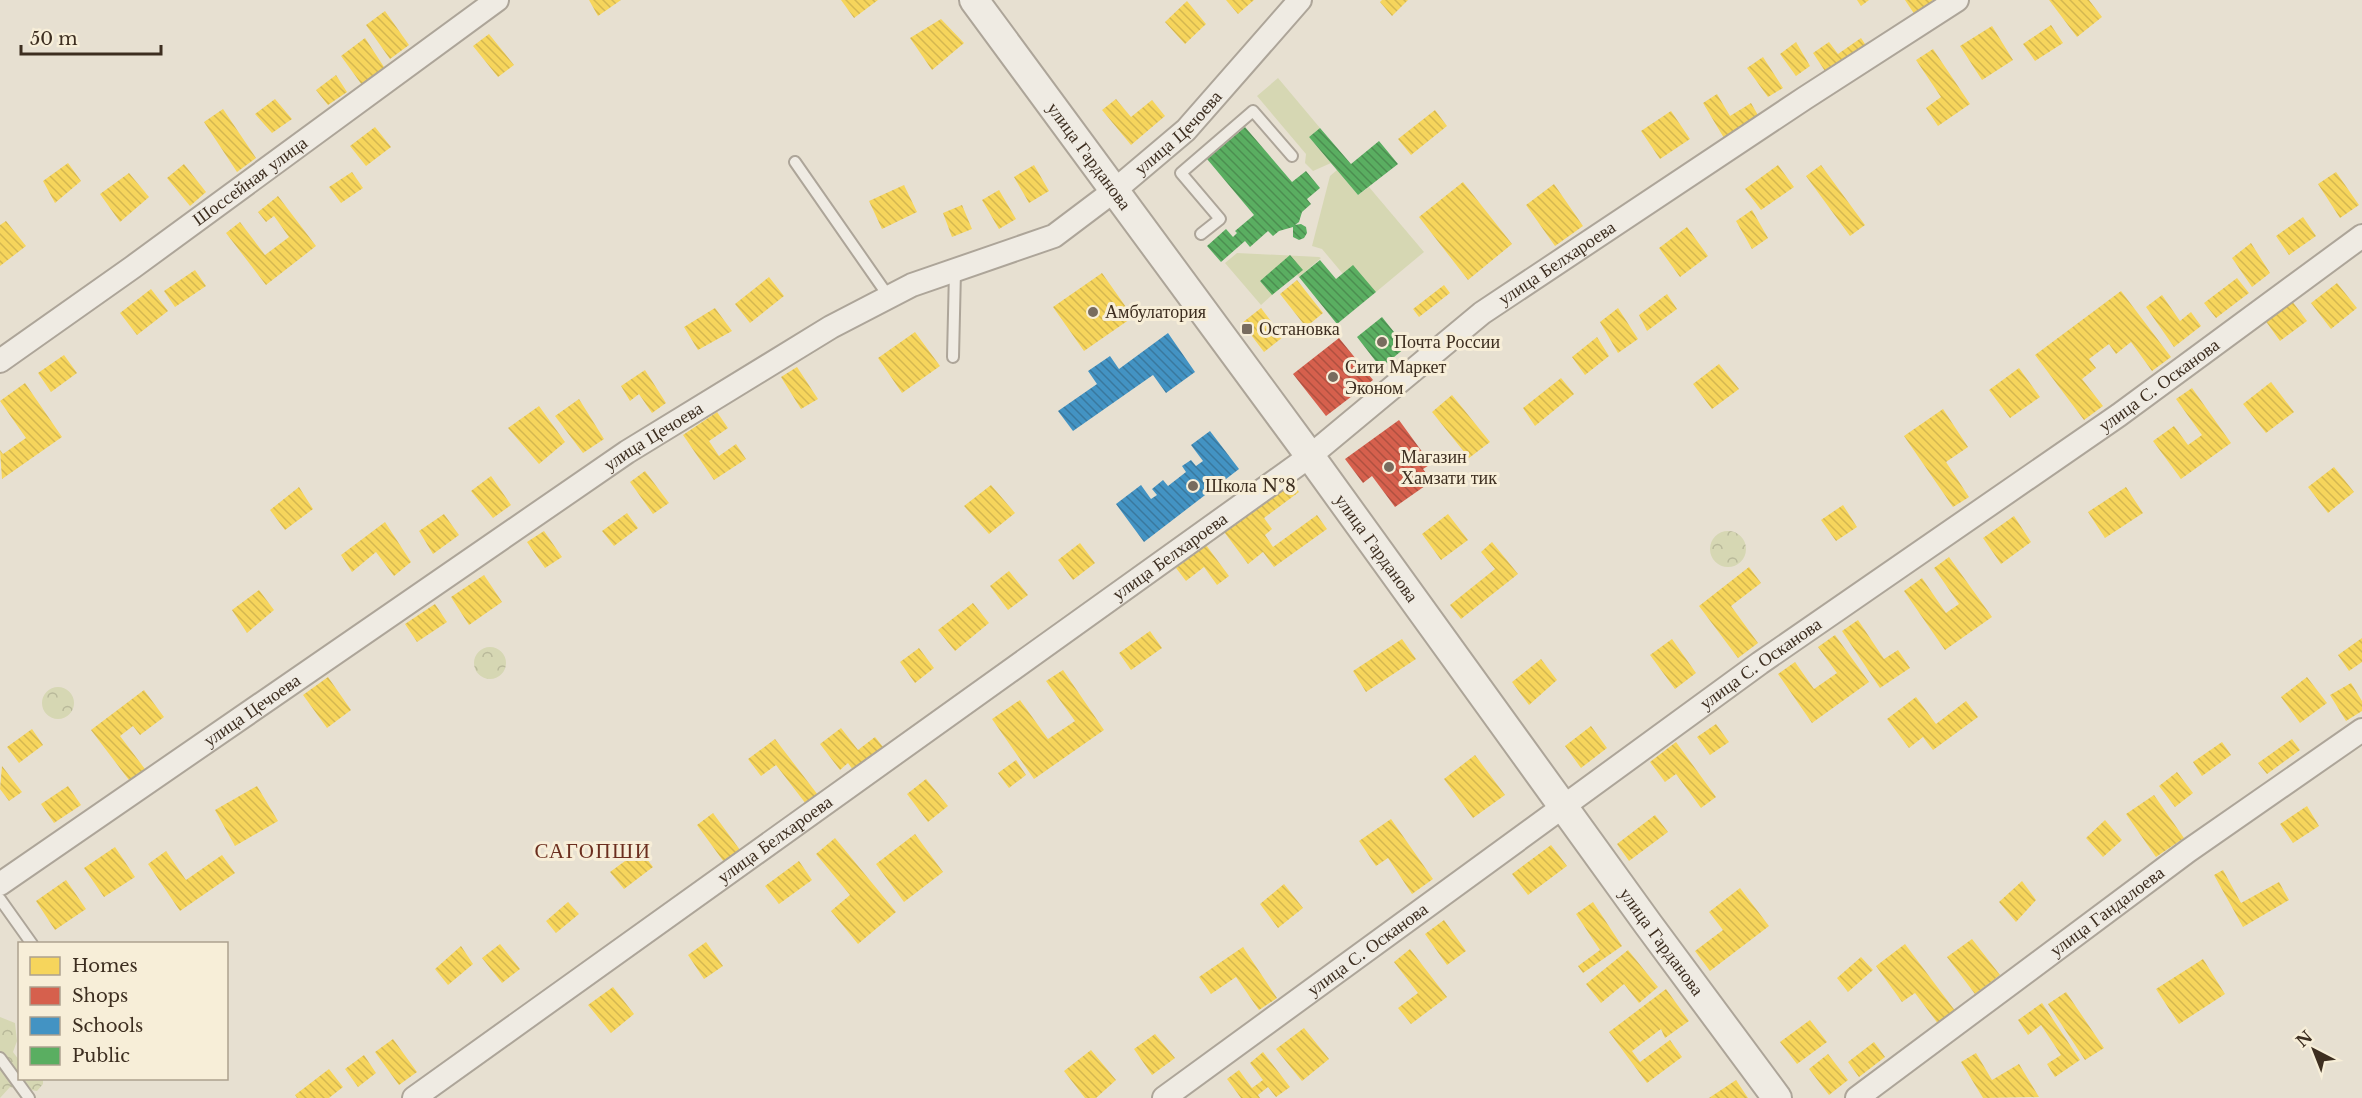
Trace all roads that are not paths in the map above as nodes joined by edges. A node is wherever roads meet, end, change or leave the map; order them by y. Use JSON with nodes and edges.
{"nodes":[{"id":1,"x":497,"y":0,"type":"edge"},
{"id":2,"x":974,"y":0,"type":"edge"},
{"id":3,"x":1300,"y":0,"type":"edge"},
{"id":4,"x":1957,"y":0,"type":"edge"},
{"id":5,"x":1292,"y":156,"type":"dead end"},
{"id":6,"x":795,"y":162,"type":"dead end"},
{"id":7,"x":1115,"y":190,"type":"junction"},
{"id":8,"x":1202,"y":234,"type":"dead end"},
{"id":9,"x":2362,"y":236,"type":"edge"},
{"id":10,"x":955,"y":271,"type":"junction"},
{"id":11,"x":889,"y":297,"type":"junction"},
{"id":12,"x":953,"y":357,"type":"dead end"},
{"id":13,"x":0,"y":361,"type":"edge"},
{"id":14,"x":1310,"y":456,"type":"junction"},
{"id":15,"x":2362,"y":730,"type":"edge"},
{"id":16,"x":1566,"y":807,"type":"junction"},
{"id":17,"x":0,"y":884,"type":"edge"},
{"id":18,"x":0,"y":899,"type":"edge"},
{"id":19,"x":31,"y":942,"type":"edge"},
{"id":20,"x":0,"y":1058,"type":"edge"},
{"id":21,"x":29,"y":1098,"type":"edge"},
{"id":22,"x":414,"y":1098,"type":"edge"},
{"id":23,"x":1164,"y":1098,"type":"edge"},
{"id":24,"x":1777,"y":1098,"type":"edge"},
{"id":25,"x":1857,"y":1098,"type":"edge"}],
"edges":[{"from":1,"to":13,"type":"street","name":"Шоссейная улица"},
{"from":2,"to":7,"type":"street","name":"улица Гарданова"},
{"from":3,"to":7,"type":"street","name":"улица Цечоева"},
{"from":4,"to":14,"type":"street","name":"улица Белхароева"},
{"from":5,"to":8,"type":"lane"},
{"from":6,"to":11,"type":"lane"},
{"from":7,"to":10,"type":"street","name":"улица Цечоева"},
{"from":7,"to":14,"type":"street","name":"улица Гарданова"},
{"from":9,"to":16,"type":"street","name":"улица С. Осканова"},
{"from":10,"to":11,"type":"street","name":"улица Цечоева"},
{"from":10,"to":12,"type":"lane"},
{"from":11,"to":17,"type":"street","name":"улица Цечоева"},
{"from":14,"to":16,"type":"street","name":"улица Гарданова"},
{"from":14,"to":22,"type":"street","name":"улица Белхароева"},
{"from":15,"to":25,"type":"street","name":"улица Гандалоева"},
{"from":16,"to":23,"type":"street","name":"улица С. Осканова"},
{"from":16,"to":24,"type":"street","name":"улица Гарданова"},
{"from":18,"to":19,"type":"lane"},
{"from":20,"to":21,"type":"lane"}]}
